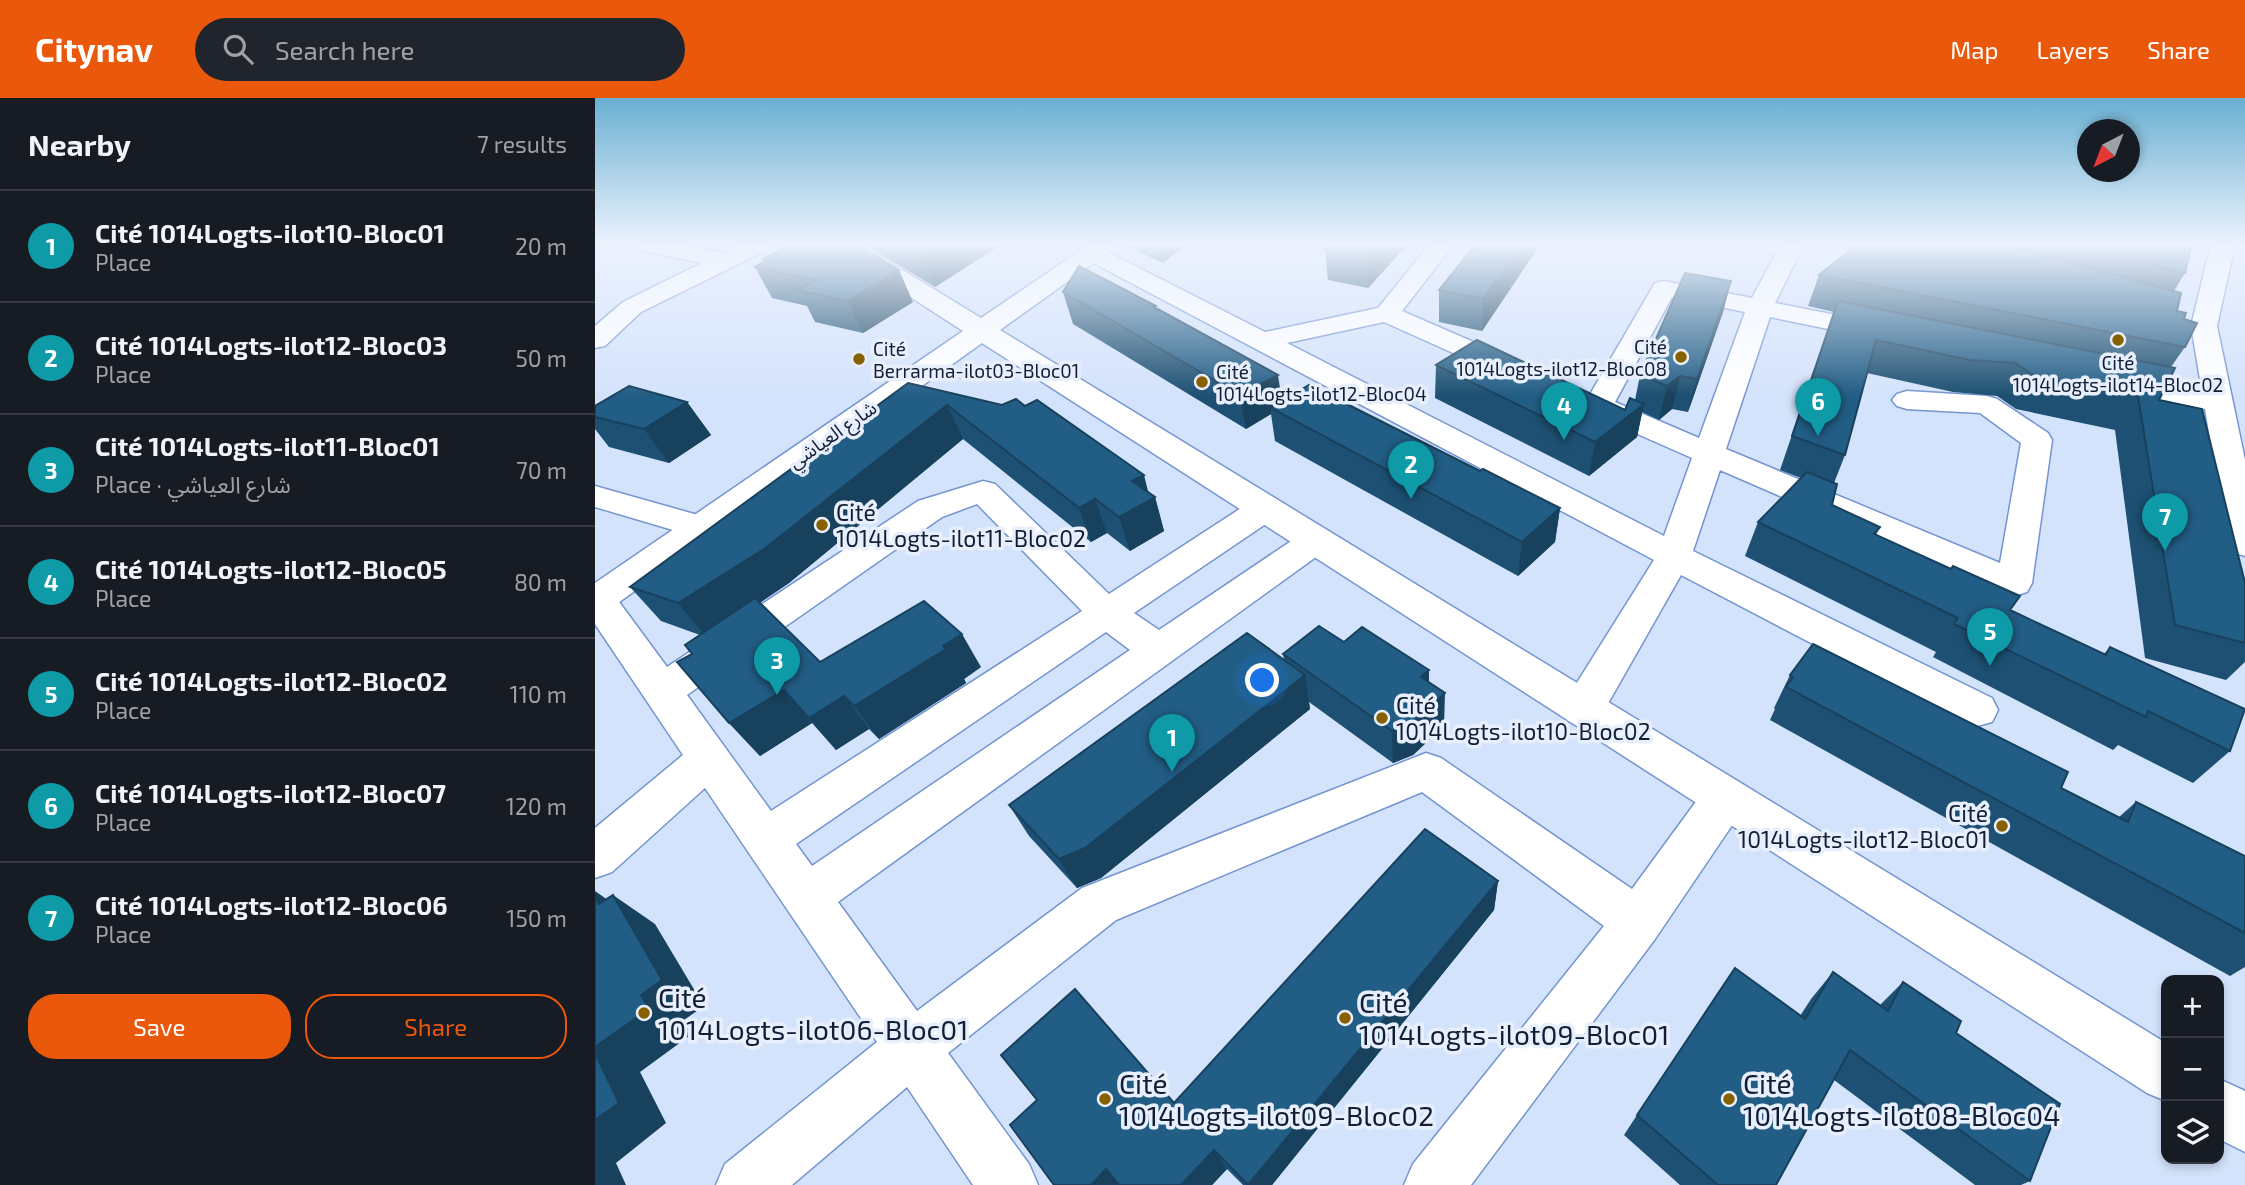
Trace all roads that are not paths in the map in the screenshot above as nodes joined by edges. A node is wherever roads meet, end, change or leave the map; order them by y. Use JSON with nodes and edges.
{"nodes":[{"id":1,"x":657,"y":295,"type":"edge"},
{"id":2,"x":924,"y":295,"type":"edge"},
{"id":3,"x":1031,"y":295,"type":"edge"},
{"id":4,"x":1180,"y":295,"type":"edge"},
{"id":5,"x":1402,"y":295,"type":"edge"},
{"id":6,"x":1659,"y":295,"type":"edge"},
{"id":7,"x":1698,"y":295,"type":"edge"},
{"id":8,"x":1766,"y":295,"type":"edge"},
{"id":9,"x":2202,"y":295,"type":"edge"},
{"id":10,"x":607,"y":301,"type":"dead end"},
{"id":11,"x":632,"y":307,"type":"junction"},
{"id":12,"x":1760,"y":307,"type":"junction"},
{"id":13,"x":1387,"y":314,"type":"junction"},
{"id":14,"x":979,"y":330,"type":"junction"},
{"id":15,"x":1910,"y":338,"type":"edge"},
{"id":16,"x":595,"y":340,"type":"edge"},
{"id":17,"x":1260,"y":341,"type":"junction"},
{"id":18,"x":2085,"y":375,"type":"edge"},
{"id":19,"x":1536,"y":379,"type":"edge"},
{"id":20,"x":1907,"y":400,"type":"dead end"},
{"id":21,"x":2218,"y":403,"type":"junction"},
{"id":22,"x":1708,"y":455,"type":"junction"},
{"id":23,"x":595,"y":496,"type":"edge"},
{"id":24,"x":1264,"y":509,"type":"junction"},
{"id":25,"x":700,"y":527,"type":"junction"},
{"id":26,"x":1315,"y":541,"type":"junction"},
{"id":27,"x":2245,"y":544,"type":"edge"},
{"id":28,"x":1674,"y":556,"type":"junction"},
{"id":29,"x":596,"y":600,"type":"edge"},
{"id":30,"x":1106,"y":613,"type":"junction"},
{"id":31,"x":1160,"y":650,"type":"junction"},
{"id":32,"x":662,"y":691,"type":"junction"},
{"id":33,"x":1583,"y":709,"type":"junction"},
{"id":34,"x":1977,"y":710,"type":"dead end"},
{"id":35,"x":709,"y":758,"type":"junction"},
{"id":36,"x":1725,"y":798,"type":"junction"},
{"id":37,"x":766,"y":839,"type":"junction"},
{"id":38,"x":595,"y":857,"type":"edge"},
{"id":39,"x":806,"y":897,"type":"junction"},
{"id":40,"x":1638,"y":922,"type":"junction"},
{"id":41,"x":912,"y":1048,"type":"junction"},
{"id":42,"x":2161,"y":1071,"type":"edge"},
{"id":43,"x":2224,"y":1110,"type":"edge"},
{"id":44,"x":2245,"y":1123,"type":"edge"},
{"id":45,"x":746,"y":1185,"type":"edge"},
{"id":46,"x":1008,"y":1185,"type":"edge"},
{"id":47,"x":1434,"y":1185,"type":"edge"}],
"edges":[{"from":1,"to":11,"type":"street"},
{"from":2,"to":14,"type":"street"},
{"from":3,"to":14,"type":"street","name":"شارع العياشي"},
{"from":4,"to":17,"type":"street"},
{"from":5,"to":13,"type":"street"},
{"from":6,"to":22,"type":"street"},
{"from":7,"to":12,"type":"street"},
{"from":8,"to":12,"type":"street"},
{"from":9,"to":21,"type":"street"},
{"from":10,"to":11,"type":"street"},
{"from":11,"to":16,"type":"street"},
{"from":12,"to":15,"type":"street"},
{"from":12,"to":22,"type":"street"},
{"from":13,"to":17,"type":"street"},
{"from":13,"to":19,"type":"street"},
{"from":14,"to":24,"type":"street"},
{"from":14,"to":25,"type":"street","name":"شارع العياشي"},
{"from":17,"to":28,"type":"street"},
{"from":18,"to":21,"type":"street"},
{"from":20,"to":22,"type":"street"},
{"from":21,"to":27,"type":"street"},
{"from":22,"to":28,"type":"street"},
{"from":23,"to":25,"type":"street"},
{"from":24,"to":26,"type":"street"},
{"from":24,"to":30,"type":"street"},
{"from":25,"to":29,"type":"street","name":"شارع العياشي"},
{"from":26,"to":31,"type":"street"},
{"from":26,"to":33,"type":"street"},
{"from":28,"to":33,"type":"street"},
{"from":28,"to":34,"type":"street"},
{"from":29,"to":32,"type":"street"},
{"from":30,"to":31,"type":"street"},
{"from":30,"to":32,"type":"street"},
{"from":30,"to":37,"type":"street"},
{"from":31,"to":39,"type":"street"},
{"from":32,"to":35,"type":"street"},
{"from":33,"to":36,"type":"street"},
{"from":35,"to":37,"type":"street"},
{"from":35,"to":38,"type":"street"},
{"from":36,"to":40,"type":"street"},
{"from":36,"to":42,"type":"street"},
{"from":37,"to":39,"type":"street"},
{"from":39,"to":41,"type":"street"},
{"from":40,"to":41,"type":"street"},
{"from":40,"to":47,"type":"street"},
{"from":41,"to":45,"type":"street"},
{"from":41,"to":46,"type":"street"},
{"from":43,"to":44,"type":"street"}]}
